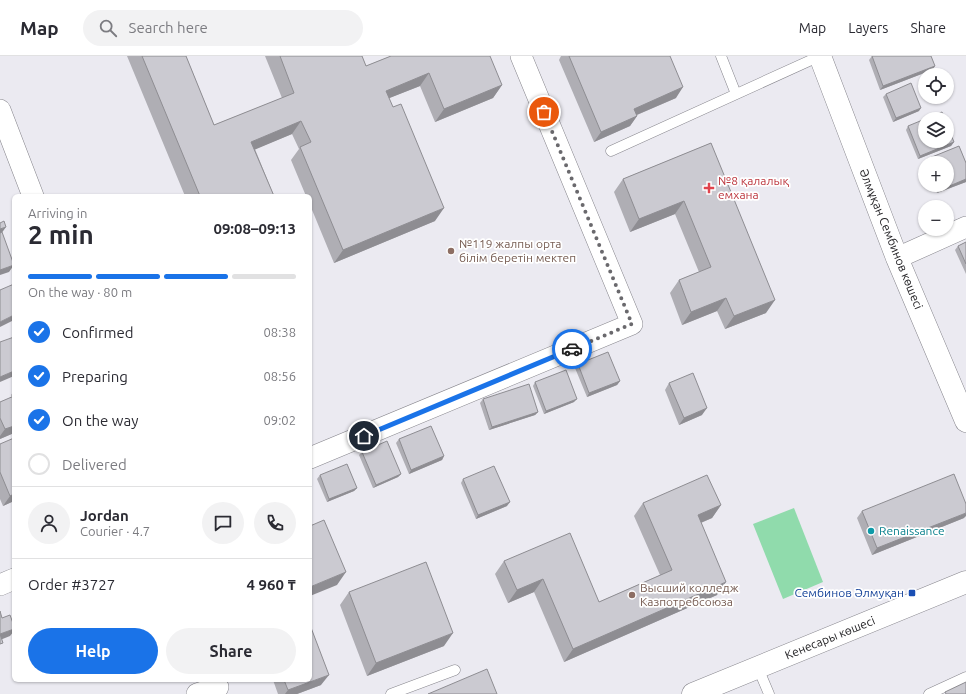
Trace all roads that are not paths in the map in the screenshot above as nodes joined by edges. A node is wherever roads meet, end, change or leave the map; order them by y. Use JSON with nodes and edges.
{"nodes":[{"id":1,"x":521,"y":56,"type":"edge"},
{"id":2,"x":721,"y":56,"type":"edge"},
{"id":3,"x":820,"y":56,"type":"edge"},
{"id":4,"x":736,"y":94,"type":"junction"},
{"id":5,"x":0,"y":110,"type":"edge"},
{"id":6,"x":610,"y":151,"type":"dead end"},
{"id":7,"x":32,"y":194,"type":"edge"},
{"id":8,"x":966,"y":227,"type":"edge"},
{"id":9,"x":898,"y":258,"type":"junction"},
{"id":10,"x":966,"y":421,"type":"edge"},
{"id":11,"x":312,"y":457,"type":"edge"},
{"id":12,"x":12,"y":580,"type":"edge"},
{"id":13,"x":966,"y":582,"type":"edge"},
{"id":14,"x":0,"y":585,"type":"edge"},
{"id":15,"x":758,"y":668,"type":"junction"},
{"id":16,"x":455,"y":670,"type":"dead end"},
{"id":17,"x":966,"y":677,"type":"edge"},
{"id":18,"x":218,"y":687,"type":"edge"},
{"id":19,"x":197,"y":694,"type":"edge"},
{"id":20,"x":391,"y":694,"type":"edge"},
{"id":21,"x":693,"y":694,"type":"edge"},
{"id":22,"x":770,"y":694,"type":"edge"},
{"id":23,"x":929,"y":694,"type":"edge"}],
"edges":[{"from":1,"to":11,"type":"street"},
{"from":2,"to":4,"type":"lane"},
{"from":3,"to":4,"type":"lane"},
{"from":3,"to":9,"type":"street","name":"Әлмұқан Сембинов көшесі"},
{"from":4,"to":6,"type":"lane"},
{"from":5,"to":7,"type":"street"},
{"from":8,"to":9,"type":"street"},
{"from":9,"to":10,"type":"street","name":"Әлмұқан Сембинов көшесі"},
{"from":12,"to":14,"type":"street"},
{"from":13,"to":15,"type":"street","name":"Кенесары көшесі"},
{"from":15,"to":21,"type":"street","name":"Кенесары көшесі"},
{"from":15,"to":22,"type":"lane"},
{"from":16,"to":20,"type":"lane"},
{"from":17,"to":23,"type":"lane"},
{"from":18,"to":19,"type":"street"}]}
